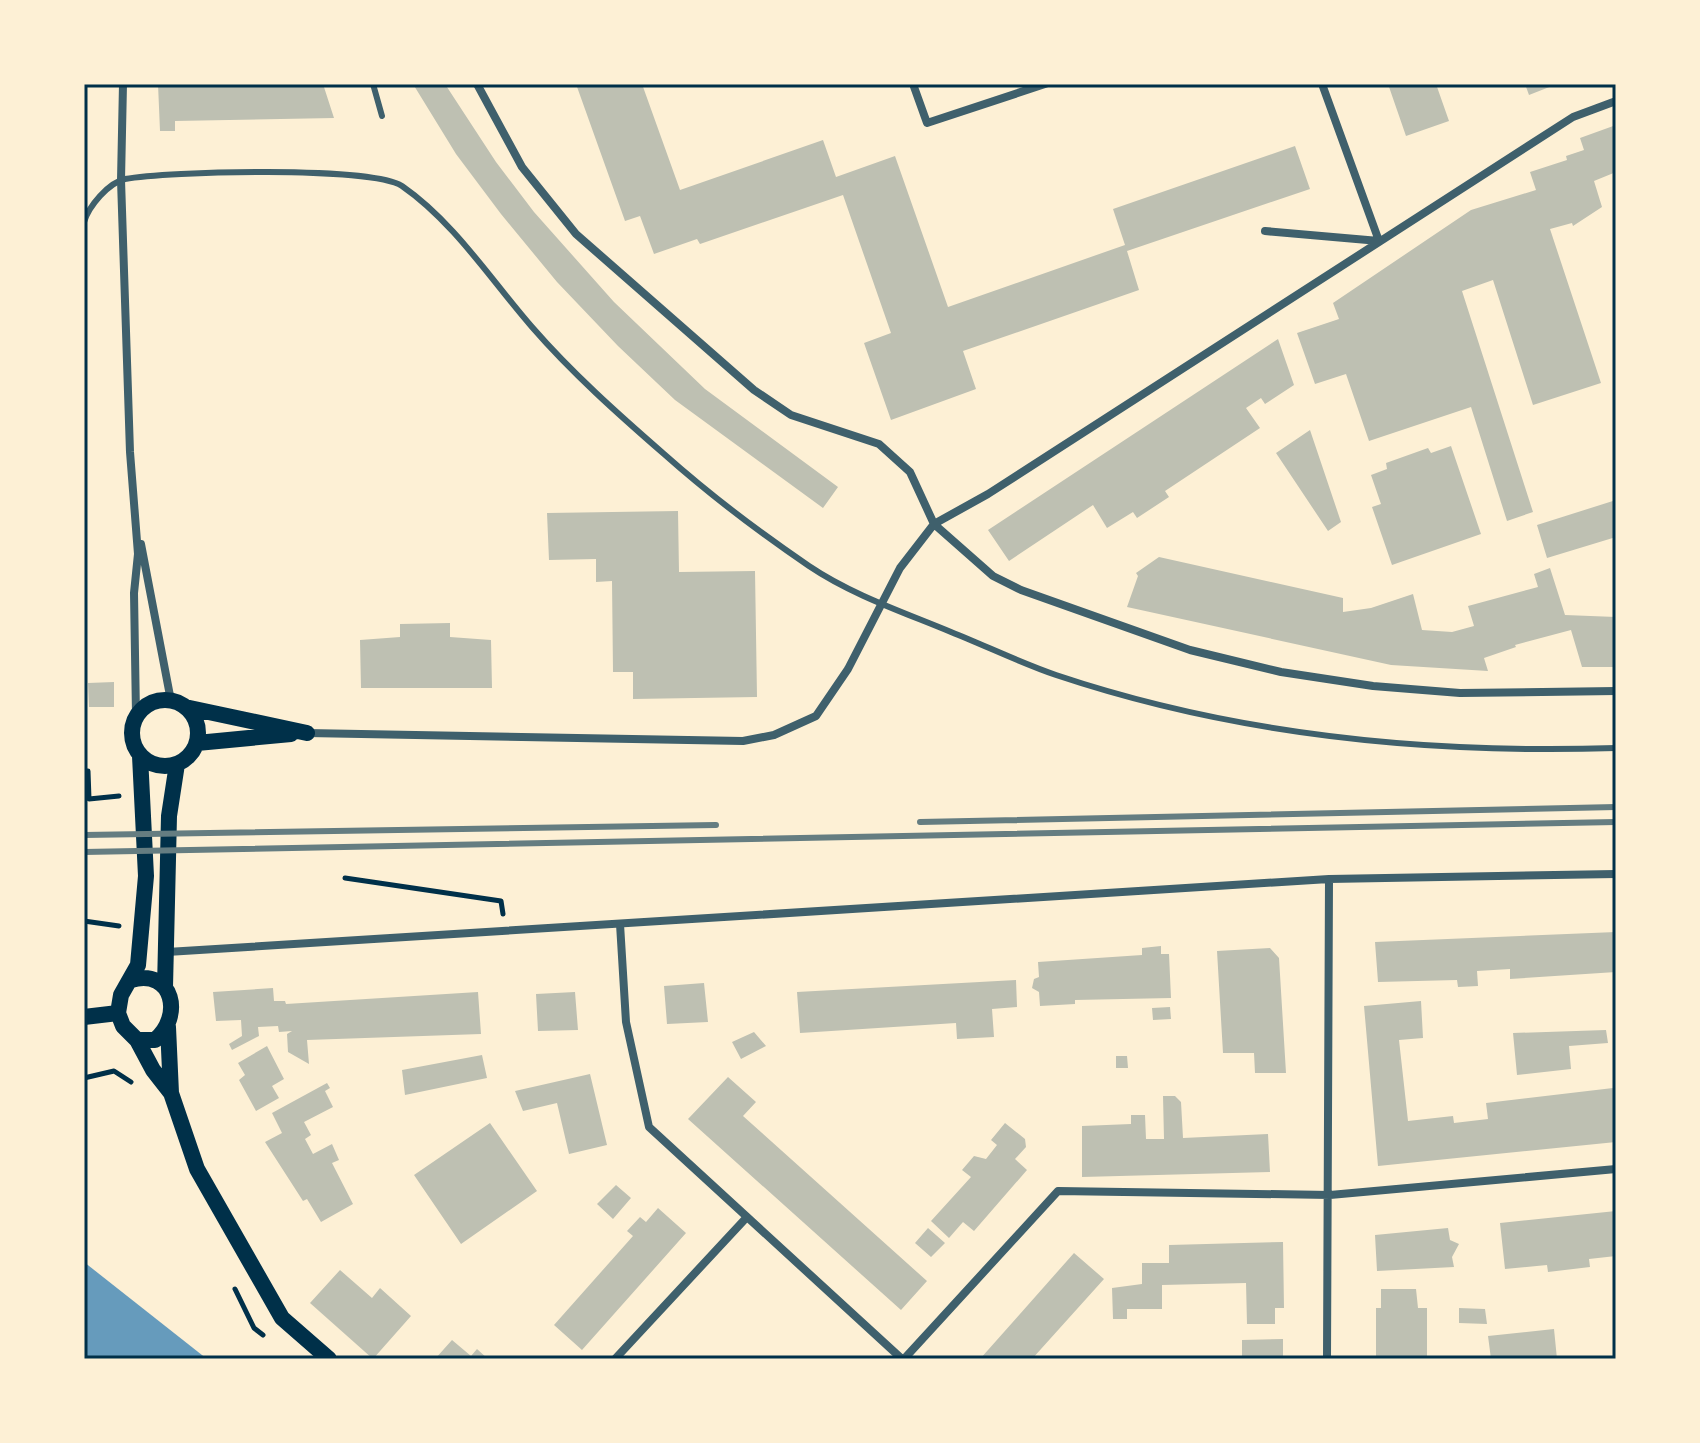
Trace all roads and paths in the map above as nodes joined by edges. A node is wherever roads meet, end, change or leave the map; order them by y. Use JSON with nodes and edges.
{"nodes":[{"id":1,"x":123,"y":84,"type":"edge"},
{"id":2,"x":373,"y":84,"type":"edge"},
{"id":3,"x":477,"y":84,"type":"edge"},
{"id":4,"x":913,"y":84,"type":"edge"},
{"id":5,"x":1045,"y":84,"type":"edge"},
{"id":6,"x":1322,"y":84,"type":"edge"},
{"id":7,"x":1616,"y":101,"type":"edge"},
{"id":8,"x":382,"y":116,"type":"dead end"},
{"id":9,"x":121,"y":180,"type":"junction"},
{"id":10,"x":84,"y":222,"type":"edge"},
{"id":11,"x":1265,"y":231,"type":"dead end"},
{"id":12,"x":1379,"y":241,"type":"junction"},
{"id":13,"x":133,"y":511,"type":"junction"},
{"id":14,"x":934,"y":524,"type":"junction"},
{"id":15,"x":881,"y":604,"type":"junction"},
{"id":16,"x":1616,"y":691,"type":"edge"},
{"id":17,"x":178,"y":704,"type":"junction"},
{"id":18,"x":136,"y":715,"type":"junction"},
{"id":19,"x":307,"y":733,"type":"junction"},
{"id":20,"x":197,"y":743,"type":"junction"},
{"id":21,"x":1616,"y":748,"type":"edge"},
{"id":22,"x":140,"y":756,"type":"junction"},
{"id":23,"x":177,"y":764,"type":"junction"},
{"id":24,"x":1616,"y":874,"type":"edge"},
{"id":25,"x":345,"y":878,"type":"dead end"},
{"id":26,"x":1329,"y":879,"type":"junction"},
{"id":27,"x":620,"y":924,"type":"junction"},
{"id":28,"x":506,"y":931,"type":"junction"},
{"id":29,"x":167,"y":952,"type":"junction"},
{"id":30,"x":131,"y":980,"type":"junction"},
{"id":31,"x":165,"y":987,"type":"junction"},
{"id":32,"x":118,"y":1013,"type":"junction"},
{"id":33,"x":84,"y":1017,"type":"edge"},
{"id":34,"x":168,"y":1027,"type":"junction"},
{"id":35,"x":137,"y":1040,"type":"junction"},
{"id":36,"x":171,"y":1093,"type":"junction"},
{"id":37,"x":1616,"y":1169,"type":"edge"},
{"id":38,"x":1330,"y":1195,"type":"junction"},
{"id":39,"x":747,"y":1217,"type":"junction"},
{"id":40,"x":618,"y":1358,"type":"edge"},
{"id":41,"x":329,"y":1359,"type":"edge"},
{"id":42,"x":903,"y":1359,"type":"edge"},
{"id":43,"x":1327,"y":1359,"type":"edge"}],
"edges":[{"from":1,"to":9,"type":"street"},
{"from":2,"to":8,"type":"lane"},
{"from":3,"to":14,"type":"street"},
{"from":4,"to":5,"type":"street"},
{"from":6,"to":12,"type":"street"},
{"from":7,"to":12,"type":"street"},
{"from":9,"to":10,"type":"lane"},
{"from":9,"to":13,"type":"street"},
{"from":9,"to":15,"type":"lane"},
{"from":11,"to":12,"type":"street"},
{"from":12,"to":14,"type":"street"},
{"from":13,"to":17,"type":"street"},
{"from":13,"to":18,"type":"street"},
{"from":14,"to":15,"type":"street"},
{"from":14,"to":16,"type":"street"},
{"from":15,"to":19,"type":"street"},
{"from":15,"to":21,"type":"lane"},
{"from":17,"to":18,"type":"main road"},
{"from":17,"to":19,"type":"main road"},
{"from":17,"to":20,"type":"main road"},
{"from":18,"to":22,"type":"main road"},
{"from":19,"to":20,"type":"main road"},
{"from":20,"to":23,"type":"main road"},
{"from":22,"to":23,"type":"main road"},
{"from":22,"to":30,"type":"main road"},
{"from":23,"to":29,"type":"main road"},
{"from":24,"to":26,"type":"street"},
{"from":25,"to":28,"type":"path"},
{"from":26,"to":27,"type":"street"},
{"from":26,"to":38,"type":"street"},
{"from":27,"to":28,"type":"street"},
{"from":27,"to":39,"type":"street"},
{"from":28,"to":29,"type":"street"},
{"from":29,"to":31,"type":"main road"},
{"from":30,"to":31,"type":"main road"},
{"from":30,"to":32,"type":"main road"},
{"from":31,"to":34,"type":"main road"},
{"from":32,"to":33,"type":"main road"},
{"from":32,"to":35,"type":"main road"},
{"from":34,"to":35,"type":"main road"},
{"from":34,"to":36,"type":"main road"},
{"from":35,"to":36,"type":"main road"},
{"from":36,"to":41,"type":"main road"},
{"from":37,"to":38,"type":"street"},
{"from":38,"to":42,"type":"street"},
{"from":38,"to":43,"type":"street"},
{"from":39,"to":40,"type":"street"},
{"from":39,"to":42,"type":"street"}]}
